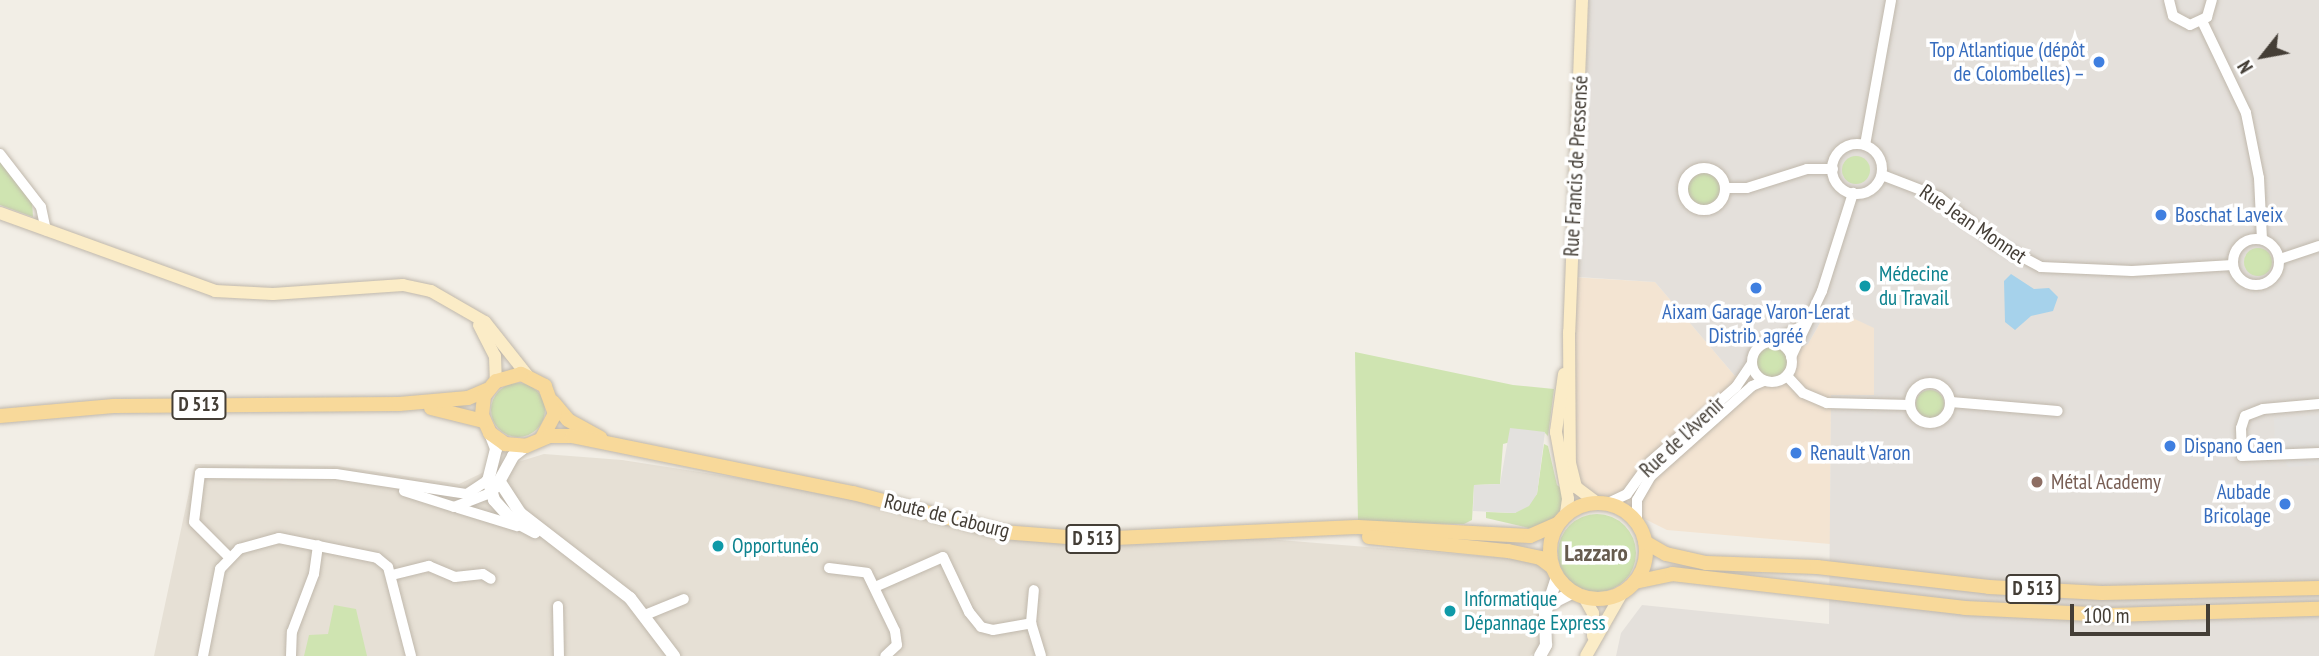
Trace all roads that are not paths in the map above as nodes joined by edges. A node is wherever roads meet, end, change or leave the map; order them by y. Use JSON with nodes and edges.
{"nodes":[{"id":1,"x":1582,"y":0,"type":"edge"},
{"id":2,"x":1891,"y":0,"type":"edge"},
{"id":3,"x":2169,"y":0,"type":"edge"},
{"id":4,"x":2211,"y":0,"type":"edge"},
{"id":5,"x":2202,"y":21,"type":"junction"},
{"id":6,"x":1865,"y":145,"type":"junction"},
{"id":7,"x":0,"y":155,"type":"edge"},
{"id":8,"x":1833,"y":169,"type":"junction"},
{"id":9,"x":1881,"y":175,"type":"junction"},
{"id":10,"x":1725,"y":188,"type":"junction"},
{"id":11,"x":1853,"y":193,"type":"junction"},
{"id":12,"x":0,"y":213,"type":"edge"},
{"id":13,"x":46,"y":230,"type":"junction"},
{"id":14,"x":2262,"y":240,"type":"junction"},
{"id":15,"x":2319,"y":246,"type":"edge"},
{"id":16,"x":2280,"y":259,"type":"junction"},
{"id":17,"x":2233,"y":265,"type":"junction"},
{"id":18,"x":468,"y":311,"type":"junction"},
{"id":19,"x":1805,"y":323,"type":"junction"},
{"id":20,"x":1569,"y":332,"type":"junction"},
{"id":21,"x":1775,"y":342,"type":"junction"},
{"id":22,"x":1791,"y":356,"type":"junction"},
{"id":23,"x":1751,"y":365,"type":"junction"},
{"id":24,"x":527,"y":375,"type":"junction"},
{"id":25,"x":1787,"y":376,"type":"junction"},
{"id":26,"x":1764,"y":381,"type":"junction"},
{"id":27,"x":492,"y":385,"type":"junction"},
{"id":28,"x":552,"y":400,"type":"junction"},
{"id":29,"x":1951,"y":402,"type":"junction"},
{"id":30,"x":399,"y":404,"type":"junction"},
{"id":31,"x":2319,"y":404,"type":"edge"},
{"id":32,"x":1910,"y":405,"type":"junction"},
{"id":33,"x":2058,"y":411,"type":"dead end"},
{"id":34,"x":0,"y":416,"type":"edge"},
{"id":35,"x":486,"y":427,"type":"junction"},
{"id":36,"x":542,"y":438,"type":"junction"},
{"id":37,"x":611,"y":444,"type":"junction"},
{"id":38,"x":526,"y":446,"type":"junction"},
{"id":39,"x":2319,"y":453,"type":"edge"},
{"id":40,"x":391,"y":484,"type":"junction"},
{"id":41,"x":493,"y":485,"type":"junction"},
{"id":42,"x":1602,"y":503,"type":"junction"},
{"id":43,"x":454,"y":507,"type":"junction"},
{"id":44,"x":1561,"y":519,"type":"junction"},
{"id":45,"x":1637,"y":522,"type":"junction"},
{"id":46,"x":528,"y":529,"type":"junction"},
{"id":47,"x":1288,"y":530,"type":"junction"},
{"id":48,"x":552,"y":538,"type":"junction"},
{"id":49,"x":1645,"y":542,"type":"junction"},
{"id":50,"x":318,"y":545,"type":"junction"},
{"id":51,"x":229,"y":557,"type":"junction"},
{"id":52,"x":829,"y":568,"type":"dead end"},
{"id":53,"x":1554,"y":572,"type":"junction"},
{"id":54,"x":392,"y":575,"type":"junction"},
{"id":55,"x":491,"y":579,"type":"dead end"},
{"id":56,"x":1635,"y":582,"type":"junction"},
{"id":57,"x":875,"y":587,"type":"junction"},
{"id":58,"x":2319,"y":588,"type":"edge"},
{"id":59,"x":1034,"y":590,"type":"dead end"},
{"id":60,"x":1622,"y":593,"type":"junction"},
{"id":61,"x":1578,"y":595,"type":"junction"},
{"id":62,"x":679,"y":598,"type":"dead end"},
{"id":63,"x":1548,"y":605,"type":"junction"},
{"id":64,"x":558,"y":606,"type":"dead end"},
{"id":65,"x":2319,"y":609,"type":"edge"},
{"id":66,"x":645,"y":615,"type":"junction"},
{"id":67,"x":1031,"y":623,"type":"junction"},
{"id":68,"x":1593,"y":639,"type":"junction"},
{"id":69,"x":203,"y":656,"type":"edge"},
{"id":70,"x":291,"y":656,"type":"edge"},
{"id":71,"x":411,"y":656,"type":"edge"},
{"id":72,"x":559,"y":656,"type":"edge"},
{"id":73,"x":674,"y":656,"type":"edge"},
{"id":74,"x":885,"y":656,"type":"edge"},
{"id":75,"x":1041,"y":656,"type":"edge"},
{"id":76,"x":1540,"y":656,"type":"edge"},
{"id":77,"x":1586,"y":656,"type":"edge"}],
"edges":[{"from":1,"to":20,"type":"main road","name":"Rue Francis de Pressensé"},
{"from":2,"to":6,"type":"street"},
{"from":3,"to":5,"type":"street"},
{"from":4,"to":5,"type":"street"},
{"from":5,"to":14,"type":"street"},
{"from":6,"to":8,"type":"street"},
{"from":6,"to":9,"type":"street"},
{"from":7,"to":13,"type":"street"},
{"from":8,"to":10,"type":"street"},
{"from":8,"to":11,"type":"street"},
{"from":9,"to":11,"type":"street"},
{"from":9,"to":17,"type":"street","name":"Rue Jean Monnet"},
{"from":10,"to":10,"type":"street"},
{"from":11,"to":19,"type":"street"},
{"from":12,"to":13,"type":"main road"},
{"from":13,"to":18,"type":"main road"},
{"from":14,"to":16,"type":"street"},
{"from":14,"to":17,"type":"street"},
{"from":15,"to":16,"type":"street"},
{"from":16,"to":17,"type":"street"},
{"from":18,"to":24,"type":"main road"},
{"from":18,"to":27,"type":"main road"},
{"from":19,"to":21,"type":"street"},
{"from":19,"to":22,"type":"street"},
{"from":20,"to":42,"type":"main road"},
{"from":20,"to":44,"type":"main road"},
{"from":21,"to":22,"type":"street"},
{"from":21,"to":23,"type":"street"},
{"from":22,"to":25,"type":"street"},
{"from":23,"to":26,"type":"street"},
{"from":23,"to":42,"type":"street","name":"Rue de l'Avenir"},
{"from":24,"to":27,"type":"main road"},
{"from":24,"to":28,"type":"main road"},
{"from":25,"to":26,"type":"street"},
{"from":25,"to":32,"type":"street"},
{"from":26,"to":45,"type":"street","name":"Rue de l'Avenir"},
{"from":27,"to":30,"type":"main road","number":"D 513"},
{"from":27,"to":35,"type":"main road"},
{"from":28,"to":36,"type":"main road"},
{"from":28,"to":37,"type":"main road","number":"D 513"},
{"from":29,"to":32,"type":"street"},
{"from":29,"to":32,"type":"street"},
{"from":29,"to":33,"type":"street"},
{"from":30,"to":34,"type":"main road","number":"D 513"},
{"from":30,"to":35,"type":"main road","number":"D 513"},
{"from":31,"to":39,"type":"street"},
{"from":35,"to":38,"type":"main road"},
{"from":35,"to":41,"type":"street"},
{"from":36,"to":37,"type":"main road","number":"D 513"},
{"from":36,"to":38,"type":"main road"},
{"from":37,"to":47,"type":"main road","name":"Route de Cabourg","number":"D 513"},
{"from":38,"to":41,"type":"street"},
{"from":40,"to":41,"type":"street"},
{"from":40,"to":43,"type":"street"},
{"from":40,"to":51,"type":"street"},
{"from":41,"to":43,"type":"street"},
{"from":41,"to":46,"type":"street"},
{"from":41,"to":48,"type":"street"},
{"from":42,"to":44,"type":"main road"},
{"from":42,"to":45,"type":"main road"},
{"from":43,"to":46,"type":"street"},
{"from":44,"to":47,"type":"main road","number":"D 513"},
{"from":44,"to":53,"type":"main road"},
{"from":45,"to":49,"type":"main road"},
{"from":46,"to":48,"type":"street"},
{"from":47,"to":53,"type":"main road","number":"D 513"},
{"from":48,"to":66,"type":"street"},
{"from":49,"to":56,"type":"main road"},
{"from":49,"to":58,"type":"main road","number":"D 513"},
{"from":50,"to":51,"type":"street"},
{"from":50,"to":54,"type":"street"},
{"from":50,"to":70,"type":"street"},
{"from":51,"to":69,"type":"street"},
{"from":52,"to":57,"type":"street"},
{"from":53,"to":61,"type":"main road"},
{"from":53,"to":63,"type":"street"},
{"from":54,"to":55,"type":"street"},
{"from":54,"to":71,"type":"street"},
{"from":56,"to":60,"type":"main road"},
{"from":56,"to":65,"type":"main road","number":"D 513"},
{"from":57,"to":67,"type":"street"},
{"from":57,"to":74,"type":"street"},
{"from":59,"to":67,"type":"street"},
{"from":60,"to":61,"type":"main road"},
{"from":60,"to":68,"type":"main road"},
{"from":61,"to":63,"type":"street"},
{"from":61,"to":68,"type":"main road"},
{"from":62,"to":66,"type":"street"},
{"from":63,"to":76,"type":"street"},
{"from":64,"to":72,"type":"street"},
{"from":66,"to":73,"type":"street"},
{"from":67,"to":75,"type":"street"},
{"from":68,"to":77,"type":"main road"}]}
